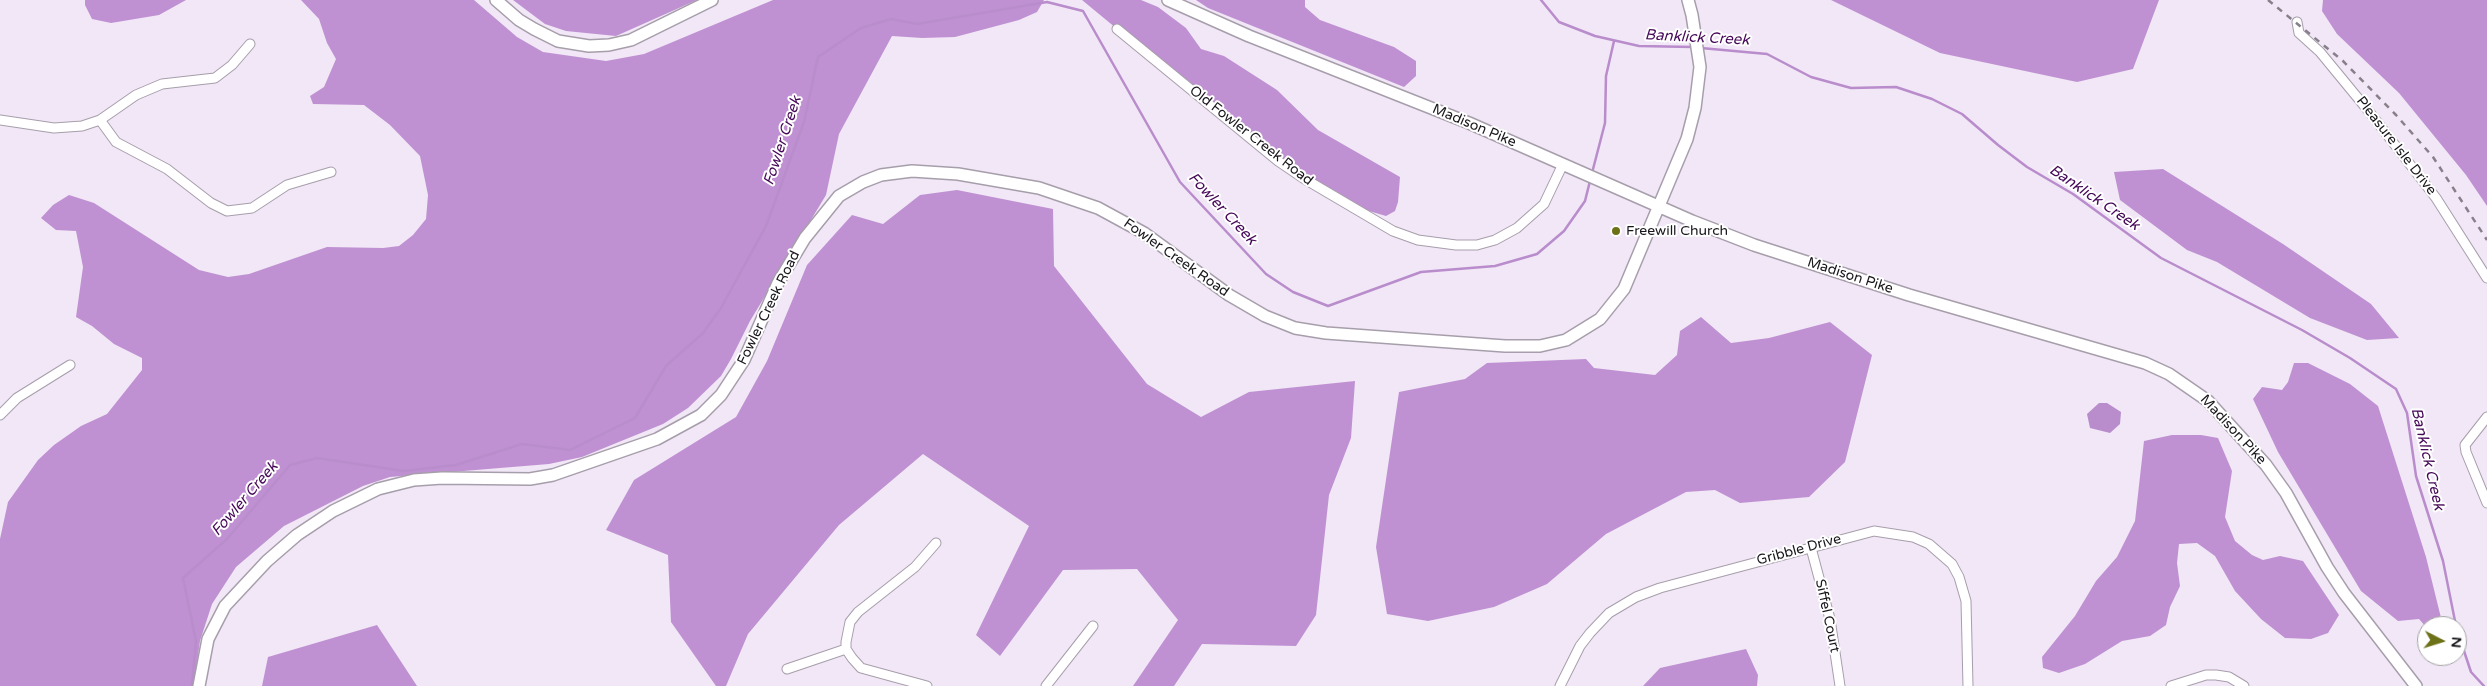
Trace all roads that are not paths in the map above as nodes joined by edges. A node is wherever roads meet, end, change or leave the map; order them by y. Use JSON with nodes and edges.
{"nodes":[{"id":1,"x":496,"y":0,"type":"edge"},
{"id":2,"x":712,"y":0,"type":"edge"},
{"id":3,"x":1168,"y":0,"type":"edge"},
{"id":4,"x":1688,"y":0,"type":"edge"},
{"id":5,"x":2297,"y":22,"type":"dead end"},
{"id":6,"x":1117,"y":29,"type":"dead end"},
{"id":7,"x":250,"y":44,"type":"dead end"},
{"id":8,"x":0,"y":120,"type":"edge"},
{"id":9,"x":100,"y":120,"type":"junction"},
{"id":10,"x":1563,"y":164,"type":"junction"},
{"id":11,"x":331,"y":172,"type":"dead end"},
{"id":12,"x":1659,"y":207,"type":"junction"},
{"id":13,"x":2487,"y":278,"type":"edge"},
{"id":14,"x":70,"y":365,"type":"dead end"},
{"id":15,"x":0,"y":415,"type":"edge"},
{"id":16,"x":2487,"y":417,"type":"edge"},
{"id":17,"x":2487,"y":503,"type":"edge"},
{"id":18,"x":936,"y":543,"type":"dead end"},
{"id":19,"x":1811,"y":548,"type":"junction"},
{"id":20,"x":1093,"y":626,"type":"dead end"},
{"id":21,"x":846,"y":650,"type":"junction"},
{"id":22,"x":786,"y":669,"type":"dead end"},
{"id":23,"x":199,"y":686,"type":"edge"},
{"id":24,"x":927,"y":686,"type":"edge"},
{"id":25,"x":1046,"y":686,"type":"edge"},
{"id":26,"x":1560,"y":686,"type":"edge"},
{"id":27,"x":1840,"y":686,"type":"edge"},
{"id":28,"x":1968,"y":686,"type":"edge"},
{"id":29,"x":2171,"y":686,"type":"edge"},
{"id":30,"x":2244,"y":686,"type":"edge"},
{"id":31,"x":2416,"y":686,"type":"edge"}],
"edges":[{"from":1,"to":2,"type":"main road"},
{"from":3,"to":10,"type":"main road","name":"Madison Pike"},
{"from":4,"to":12,"type":"main road","name":"Fowler Creek Road"},
{"from":5,"to":13,"type":"street","name":"Pleasure Isle Drive"},
{"from":6,"to":10,"type":"street","name":"Old Fowler Creek Road"},
{"from":7,"to":9,"type":"street"},
{"from":8,"to":9,"type":"street"},
{"from":9,"to":11,"type":"street"},
{"from":10,"to":12,"type":"main road","name":"Madison Pike"},
{"from":12,"to":23,"type":"main road","name":"Fowler Creek Road"},
{"from":12,"to":31,"type":"main road","name":"Madison Pike"},
{"from":14,"to":15,"type":"street"},
{"from":16,"to":17,"type":"street"},
{"from":18,"to":21,"type":"street"},
{"from":19,"to":26,"type":"street","name":"Gribble Drive"},
{"from":19,"to":27,"type":"street","name":"Siffel Court"},
{"from":19,"to":28,"type":"street","name":"Gribble Drive"},
{"from":20,"to":25,"type":"street"},
{"from":21,"to":22,"type":"street"},
{"from":21,"to":24,"type":"street"},
{"from":29,"to":30,"type":"street"}]}
